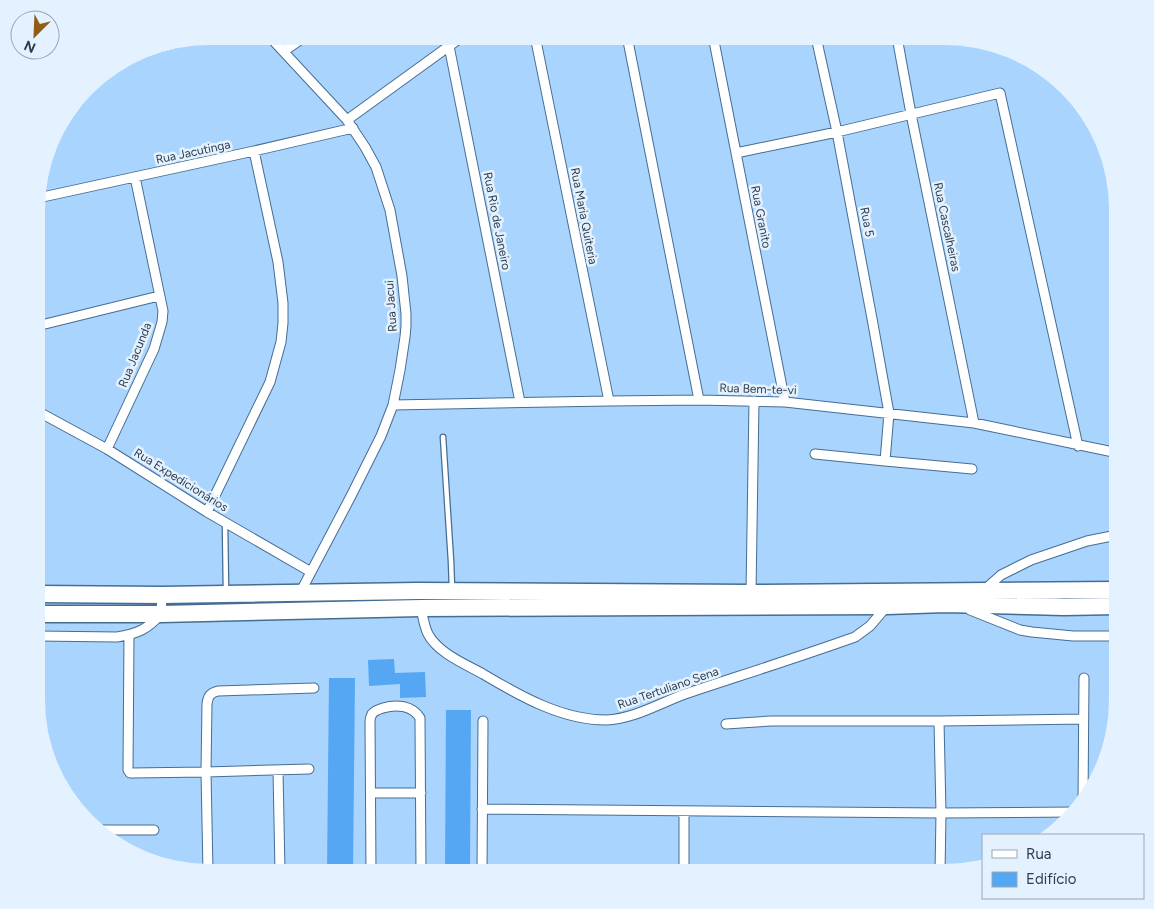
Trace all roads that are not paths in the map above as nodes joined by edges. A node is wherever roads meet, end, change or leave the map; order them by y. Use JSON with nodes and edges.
{"nodes":[{"id":1,"x":277,"y":45,"type":"edge"},
{"id":2,"x":294,"y":45,"type":"edge"},
{"id":3,"x":538,"y":45,"type":"edge"},
{"id":4,"x":629,"y":45,"type":"edge"},
{"id":5,"x":715,"y":45,"type":"edge"},
{"id":6,"x":818,"y":45,"type":"edge"},
{"id":7,"x":899,"y":45,"type":"edge"},
{"id":8,"x":449,"y":46,"type":"joint"},
{"id":9,"x":284,"y":52,"type":"junction"},
{"id":10,"x":911,"y":114,"type":"junction"},
{"id":11,"x":350,"y":124,"type":"junction"},
{"id":12,"x":837,"y":132,"type":"junction"},
{"id":13,"x":254,"y":151,"type":"junction"},
{"id":14,"x":736,"y":153,"type":"junction"},
{"id":15,"x":135,"y":177,"type":"junction"},
{"id":16,"x":46,"y":196,"type":"edge"},
{"id":17,"x":159,"y":296,"type":"junction"},
{"id":18,"x":45,"y":324,"type":"edge"},
{"id":19,"x":699,"y":400,"type":"junction"},
{"id":20,"x":609,"y":401,"type":"junction"},
{"id":21,"x":754,"y":401,"type":"junction"},
{"id":22,"x":520,"y":402,"type":"junction"},
{"id":23,"x":785,"y":402,"type":"junction"},
{"id":24,"x":393,"y":405,"type":"junction"},
{"id":25,"x":889,"y":413,"type":"junction"},
{"id":26,"x":45,"y":415,"type":"edge"},
{"id":27,"x":974,"y":423,"type":"junction"},
{"id":28,"x":443,"y":437,"type":"dead end"},
{"id":29,"x":1078,"y":446,"type":"junction"},
{"id":30,"x":107,"y":450,"type":"junction"},
{"id":31,"x":1109,"y":451,"type":"edge"},
{"id":32,"x":815,"y":454,"type":"dead end"},
{"id":33,"x":885,"y":461,"type":"junction"},
{"id":34,"x":972,"y":469,"type":"dead end"},
{"id":35,"x":207,"y":512,"type":"junction"},
{"id":36,"x":225,"y":522,"type":"junction"},
{"id":37,"x":1109,"y":537,"type":"edge"},
{"id":38,"x":311,"y":572,"type":"junction"},
{"id":39,"x":1109,"y":590,"type":"edge"},
{"id":40,"x":982,"y":591,"type":"junction"},
{"id":41,"x":452,"y":592,"type":"junction"},
{"id":42,"x":300,"y":593,"type":"junction"},
{"id":43,"x":751,"y":593,"type":"junction"},
{"id":44,"x":45,"y":594,"type":"edge"},
{"id":45,"x":226,"y":594,"type":"junction"},
{"id":46,"x":162,"y":595,"type":"junction"},
{"id":47,"x":945,"y":604,"type":"junction"},
{"id":48,"x":887,"y":606,"type":"junction"},
{"id":49,"x":1109,"y":606,"type":"edge"},
{"id":50,"x":421,"y":608,"type":"junction"},
{"id":51,"x":45,"y":614,"type":"edge"},
{"id":52,"x":161,"y":614,"type":"junction"},
{"id":53,"x":130,"y":635,"type":"junction"},
{"id":54,"x":45,"y":636,"type":"edge"},
{"id":55,"x":1109,"y":636,"type":"edge"},
{"id":56,"x":1084,"y":678,"type":"dead end"},
{"id":57,"x":314,"y":688,"type":"dead end"},
{"id":58,"x":1083,"y":719,"type":"junction"},
{"id":59,"x":483,"y":721,"type":"dead end"},
{"id":60,"x":939,"y":721,"type":"junction"},
{"id":61,"x":726,"y":724,"type":"dead end"},
{"id":62,"x":309,"y":769,"type":"dead end"},
{"id":63,"x":278,"y":770,"type":"junction"},
{"id":64,"x":206,"y":772,"type":"junction"},
{"id":65,"x":1083,"y":788,"type":"edge"},
{"id":66,"x":371,"y":792,"type":"junction"},
{"id":67,"x":421,"y":793,"type":"junction"},
{"id":68,"x":482,"y":810,"type":"junction"},
{"id":69,"x":684,"y":811,"type":"junction"},
{"id":70,"x":1064,"y":812,"type":"edge"},
{"id":71,"x":941,"y":813,"type":"junction"},
{"id":72,"x":110,"y":830,"type":"edge"},
{"id":73,"x":154,"y":830,"type":"dead end"},
{"id":74,"x":208,"y":864,"type":"edge"},
{"id":75,"x":280,"y":864,"type":"edge"},
{"id":76,"x":371,"y":864,"type":"edge"},
{"id":77,"x":421,"y":864,"type":"edge"},
{"id":78,"x":482,"y":864,"type":"edge"},
{"id":79,"x":684,"y":864,"type":"edge"},
{"id":80,"x":940,"y":864,"type":"edge"}],
"edges":[{"from":1,"to":9,"type":"street","name":"Rua Jacui"},
{"from":2,"to":9,"type":"street"},
{"from":3,"to":20,"type":"street","name":"Rua Maria Quiteria"},
{"from":4,"to":19,"type":"street"},
{"from":5,"to":14,"type":"street","name":"Rua Granito"},
{"from":6,"to":12,"type":"street","name":"Rua 5"},
{"from":7,"to":10,"type":"street","name":"Rua Cascalheiras"},
{"from":8,"to":11,"type":"street"},
{"from":8,"to":22,"type":"street","name":"Rua Rio de Janeiro"},
{"from":9,"to":11,"type":"street","name":"Rua Jacui"},
{"from":10,"to":12,"type":"street"},
{"from":10,"to":27,"type":"street","name":"Rua Cascalheiras"},
{"from":10,"to":29,"type":"street"},
{"from":11,"to":13,"type":"street","name":"Rua Jacutinga"},
{"from":11,"to":24,"type":"street","name":"Rua Jacui"},
{"from":12,"to":14,"type":"street"},
{"from":12,"to":25,"type":"street","name":"Rua 5"},
{"from":13,"to":15,"type":"street","name":"Rua Jacutinga"},
{"from":13,"to":35,"type":"street"},
{"from":14,"to":23,"type":"street","name":"Rua Granito"},
{"from":15,"to":16,"type":"street","name":"Rua Jacutinga"},
{"from":15,"to":17,"type":"street","name":"Rua Jacunda"},
{"from":17,"to":18,"type":"street"},
{"from":17,"to":30,"type":"street","name":"Rua Jacunda"},
{"from":19,"to":20,"type":"street","name":"Rua Bem-te-vi"},
{"from":19,"to":21,"type":"street","name":"Rua Bem-te-vi"},
{"from":20,"to":22,"type":"street","name":"Rua Bem-te-vi"},
{"from":21,"to":23,"type":"street","name":"Rua Bem-te-vi"},
{"from":21,"to":43,"type":"street"},
{"from":22,"to":24,"type":"street","name":"Rua Bem-te-vi"},
{"from":23,"to":25,"type":"street","name":"Rua Bem-te-vi"},
{"from":24,"to":38,"type":"street","name":"Rua Jacui"},
{"from":25,"to":27,"type":"street","name":"Rua Bem-te-vi"},
{"from":25,"to":33,"type":"street","name":"Rua 5"},
{"from":26,"to":30,"type":"street","name":"Rua Expedicionários"},
{"from":27,"to":29,"type":"street","name":"Rua Bem-te-vi"},
{"from":28,"to":41,"type":"lane"},
{"from":29,"to":31,"type":"street","name":"Rua Bem-te-vi"},
{"from":30,"to":35,"type":"street","name":"Rua Expedicionários"},
{"from":32,"to":33,"type":"street"},
{"from":33,"to":34,"type":"street"},
{"from":35,"to":36,"type":"street","name":"Rua Expedicionários"},
{"from":36,"to":38,"type":"street","name":"Rua Expedicionários"},
{"from":36,"to":45,"type":"lane"},
{"from":37,"to":40,"type":"street"},
{"from":38,"to":42,"type":"street","name":"Rua Jacui"},
{"from":39,"to":40,"type":"highway"},
{"from":40,"to":43,"type":"highway"},
{"from":41,"to":42,"type":"highway"},
{"from":41,"to":43,"type":"highway"},
{"from":42,"to":45,"type":"highway"},
{"from":44,"to":46,"type":"highway"},
{"from":45,"to":46,"type":"highway"},
{"from":46,"to":52,"type":"street"},
{"from":47,"to":48,"type":"highway"},
{"from":47,"to":49,"type":"highway"},
{"from":47,"to":55,"type":"street"},
{"from":48,"to":50,"type":"highway"},
{"from":48,"to":50,"type":"street","name":"Rua Tertuliano Sena"},
{"from":50,"to":52,"type":"highway"},
{"from":51,"to":52,"type":"highway"},
{"from":52,"to":53,"type":"street"},
{"from":53,"to":54,"type":"street"},
{"from":53,"to":64,"type":"street"},
{"from":56,"to":58,"type":"street"},
{"from":57,"to":64,"type":"street"},
{"from":58,"to":60,"type":"street"},
{"from":58,"to":65,"type":"street"},
{"from":59,"to":68,"type":"street"},
{"from":60,"to":61,"type":"street"},
{"from":60,"to":71,"type":"street"},
{"from":62,"to":63,"type":"street"},
{"from":63,"to":64,"type":"street"},
{"from":63,"to":75,"type":"street"},
{"from":64,"to":74,"type":"street"},
{"from":66,"to":67,"type":"street"},
{"from":66,"to":67,"type":"street"},
{"from":66,"to":76,"type":"street"},
{"from":67,"to":77,"type":"street"},
{"from":68,"to":69,"type":"street"},
{"from":68,"to":78,"type":"street"},
{"from":69,"to":71,"type":"street"},
{"from":69,"to":79,"type":"street"},
{"from":70,"to":71,"type":"street"},
{"from":71,"to":80,"type":"street"},
{"from":72,"to":73,"type":"street"}]}
